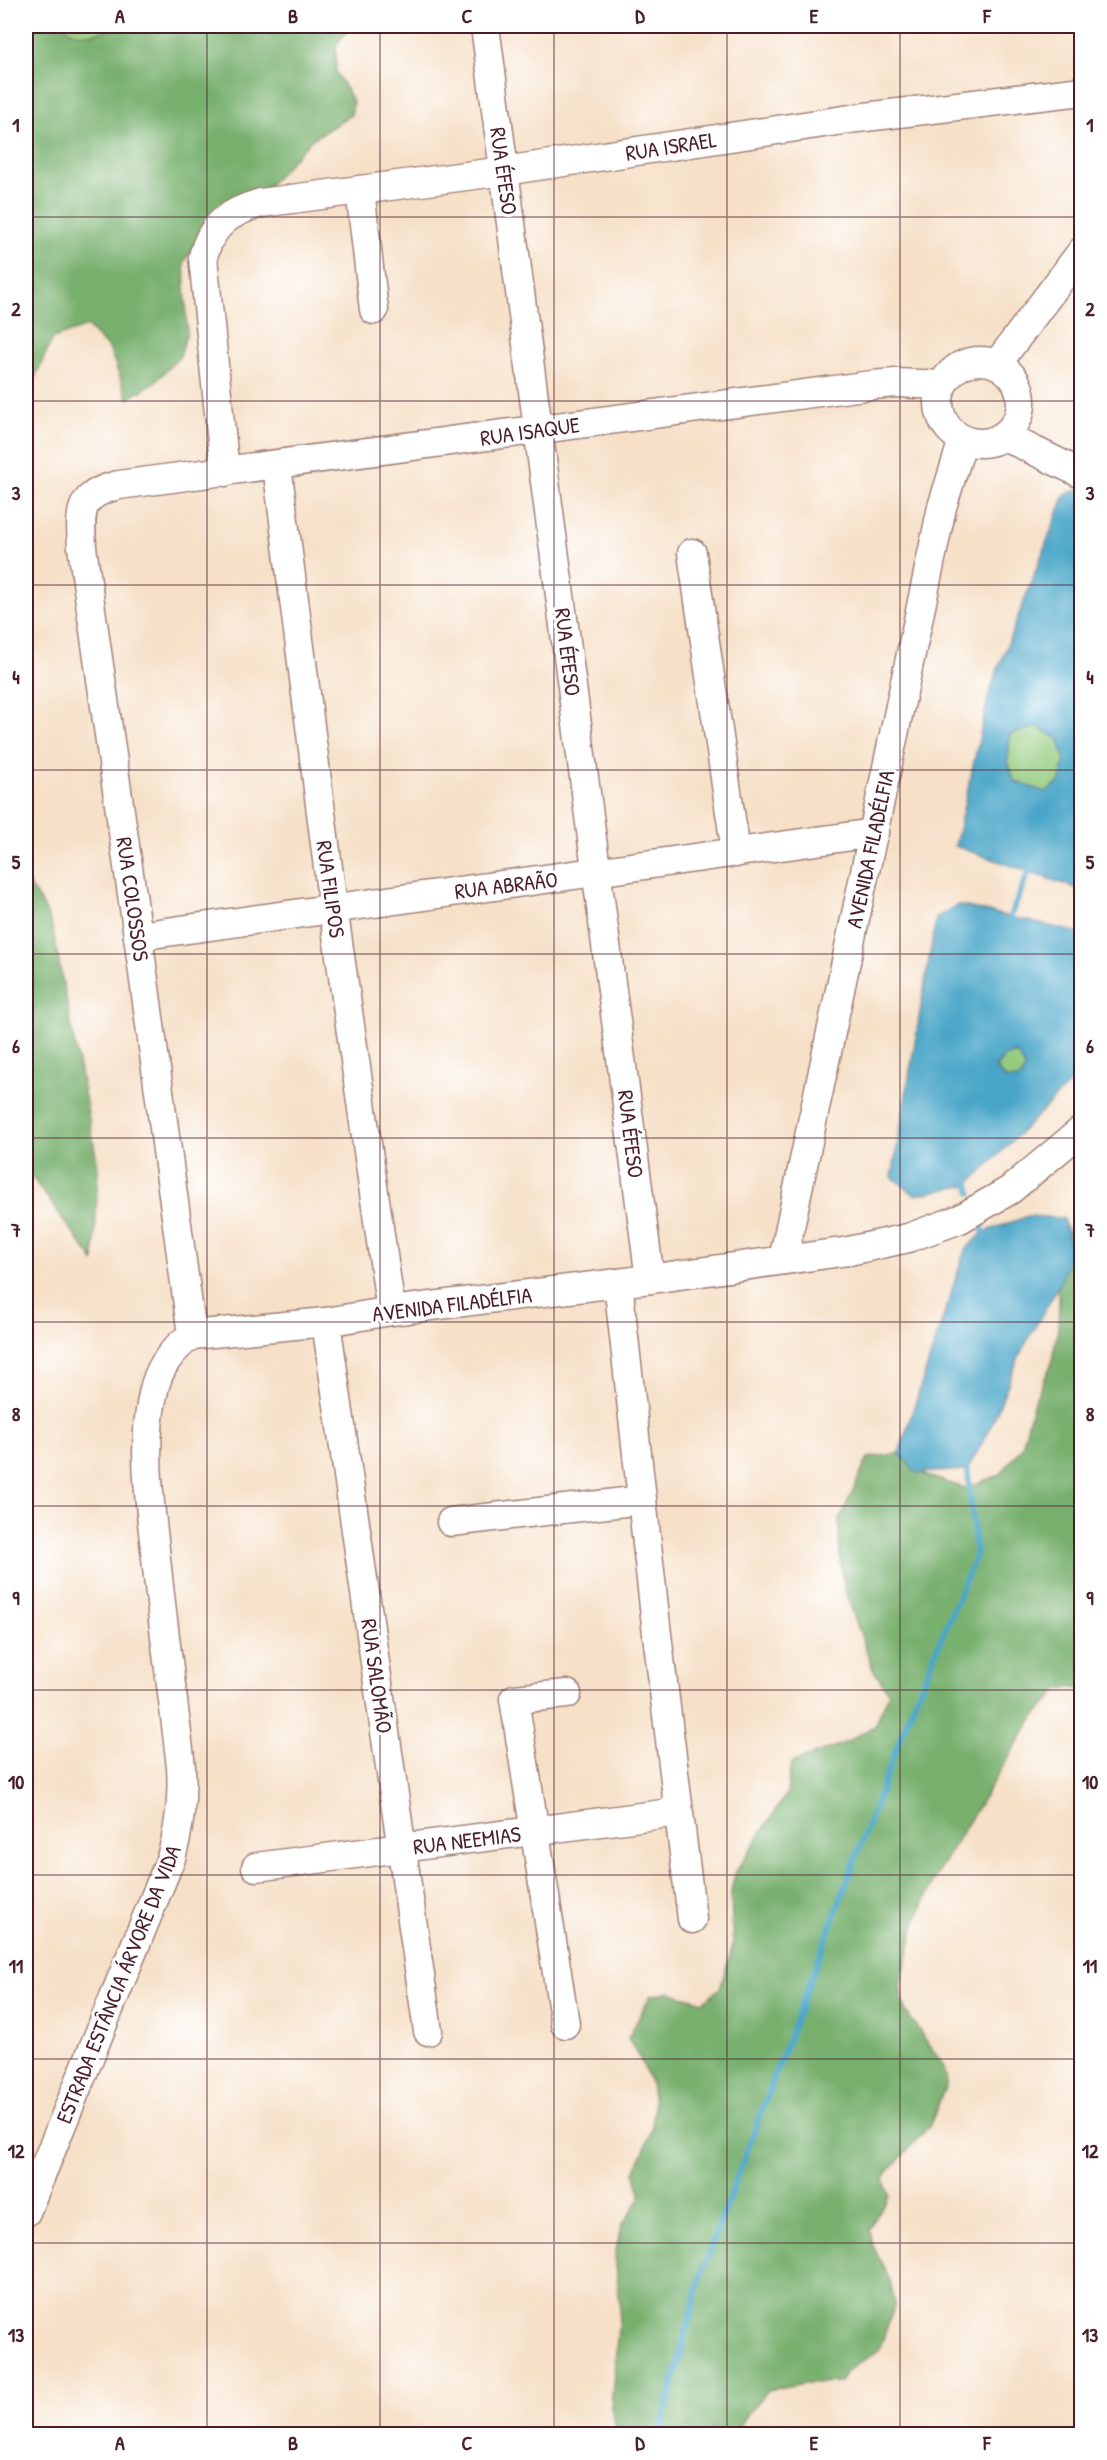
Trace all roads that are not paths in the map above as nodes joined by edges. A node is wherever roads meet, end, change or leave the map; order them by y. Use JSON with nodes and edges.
{"nodes":[{"id":1,"x":485,"y":26,"type":"edge"},
{"id":2,"x":1082,"y":91,"type":"edge"},
{"id":3,"x":504,"y":171,"type":"junction"},
{"id":4,"x":360,"y":190,"type":"junction"},
{"id":5,"x":1082,"y":251,"type":"edge"},
{"id":6,"x":374,"y":309,"type":"dead end"},
{"id":7,"x":997,"y":364,"type":"junction"},
{"id":8,"x":941,"y":385,"type":"junction"},
{"id":9,"x":539,"y":430,"type":"junction"},
{"id":10,"x":1004,"y":436,"type":"junction"},
{"id":11,"x":963,"y":440,"type":"junction"},
{"id":12,"x":277,"y":466,"type":"junction"},
{"id":13,"x":225,"y":472,"type":"junction"},
{"id":14,"x":1082,"y":474,"type":"edge"},
{"id":15,"x":119,"y":485,"type":"joint"},
{"id":16,"x":692,"y":553,"type":"dead end"},
{"id":17,"x":874,"y":833,"type":"junction"},
{"id":18,"x":736,"y":853,"type":"junction"},
{"id":19,"x":597,"y":874,"type":"junction"},
{"id":20,"x":333,"y":908,"type":"junction"},
{"id":21,"x":138,"y":936,"type":"junction"},
{"id":22,"x":1082,"y":1130,"type":"edge"},
{"id":23,"x":783,"y":1260,"type":"junction"},
{"id":24,"x":650,"y":1279,"type":"junction"},
{"id":25,"x":618,"y":1283,"type":"junction"},
{"id":26,"x":391,"y":1311,"type":"junction"},
{"id":27,"x":326,"y":1322,"type":"junction"},
{"id":28,"x":192,"y":1335,"type":"junction"},
{"id":29,"x":642,"y":1500,"type":"junction"},
{"id":30,"x":451,"y":1522,"type":"dead end"},
{"id":31,"x":567,"y":1694,"type":"dead end"},
{"id":32,"x":678,"y":1812,"type":"junction"},
{"id":33,"x":534,"y":1831,"type":"junction"},
{"id":34,"x":401,"y":1848,"type":"junction"},
{"id":35,"x":256,"y":1867,"type":"dead end"},
{"id":36,"x":692,"y":1919,"type":"dead end"},
{"id":37,"x":565,"y":2024,"type":"dead end"},
{"id":38,"x":428,"y":2031,"type":"dead end"},
{"id":39,"x":26,"y":2212,"type":"edge"}],
"edges":[{"from":1,"to":3,"type":"street","name":"RUA ÉFESO"},
{"from":2,"to":3,"type":"street","name":"RUA ISRAEL"},
{"from":3,"to":4,"type":"street","name":"RUA ISRAEL"},
{"from":3,"to":9,"type":"street","name":"RUA ÉFESO"},
{"from":4,"to":6,"type":"street"},
{"from":4,"to":13,"type":"street","name":"RUA ISRAEL"},
{"from":5,"to":7,"type":"street"},
{"from":7,"to":8,"type":"street"},
{"from":7,"to":10,"type":"street"},
{"from":8,"to":9,"type":"street","name":"RUA ISAQUE"},
{"from":8,"to":11,"type":"street"},
{"from":9,"to":12,"type":"street","name":"RUA ISAQUE"},
{"from":9,"to":19,"type":"street","name":"RUA ÉFESO"},
{"from":10,"to":11,"type":"street"},
{"from":10,"to":14,"type":"street"},
{"from":11,"to":17,"type":"street","name":"AVENIDA FILADÉLFIA"},
{"from":12,"to":13,"type":"street","name":"RUA ISAQUE"},
{"from":12,"to":20,"type":"street","name":"RUA FILIPOS"},
{"from":13,"to":15,"type":"street","name":"RUA ISAQUE"},
{"from":15,"to":21,"type":"street","name":"RUA COLOSSOS"},
{"from":16,"to":18,"type":"street"},
{"from":17,"to":18,"type":"street","name":"RUA ABRAÃO"},
{"from":17,"to":23,"type":"street","name":"AVENIDA FILADÉLFIA"},
{"from":18,"to":19,"type":"street","name":"RUA ABRAÃO"},
{"from":19,"to":20,"type":"street","name":"RUA ABRAÃO"},
{"from":19,"to":24,"type":"street","name":"RUA ÉFESO"},
{"from":20,"to":21,"type":"street","name":"RUA ABRAÃO"},
{"from":20,"to":26,"type":"street","name":"RUA FILIPOS"},
{"from":21,"to":28,"type":"street","name":"RUA COLOSSOS"},
{"from":22,"to":23,"type":"street","name":"AVENIDA FILADÉLFIA"},
{"from":23,"to":24,"type":"street","name":"AVENIDA FILADÉLFIA"},
{"from":24,"to":25,"type":"street","name":"AVENIDA FILADÉLFIA"},
{"from":25,"to":26,"type":"street","name":"AVENIDA FILADÉLFIA"},
{"from":25,"to":29,"type":"street"},
{"from":26,"to":27,"type":"street","name":"AVENIDA FILADÉLFIA"},
{"from":27,"to":28,"type":"street","name":"AVENIDA FILADÉLFIA"},
{"from":27,"to":34,"type":"street","name":"RUA SALOMÃO"},
{"from":28,"to":39,"type":"street","name":"ESTRADA ESTÂNCIA ÁRVORE DA VIDA"},
{"from":29,"to":30,"type":"street"},
{"from":29,"to":32,"type":"street"},
{"from":31,"to":33,"type":"street"},
{"from":32,"to":33,"type":"street","name":"RUA NEEMIAS"},
{"from":32,"to":36,"type":"street"},
{"from":33,"to":34,"type":"street","name":"RUA NEEMIAS"},
{"from":33,"to":37,"type":"street"},
{"from":34,"to":35,"type":"street","name":"RUA NEEMIAS"},
{"from":34,"to":38,"type":"street","name":"RUA SALOMÃO"}]}
